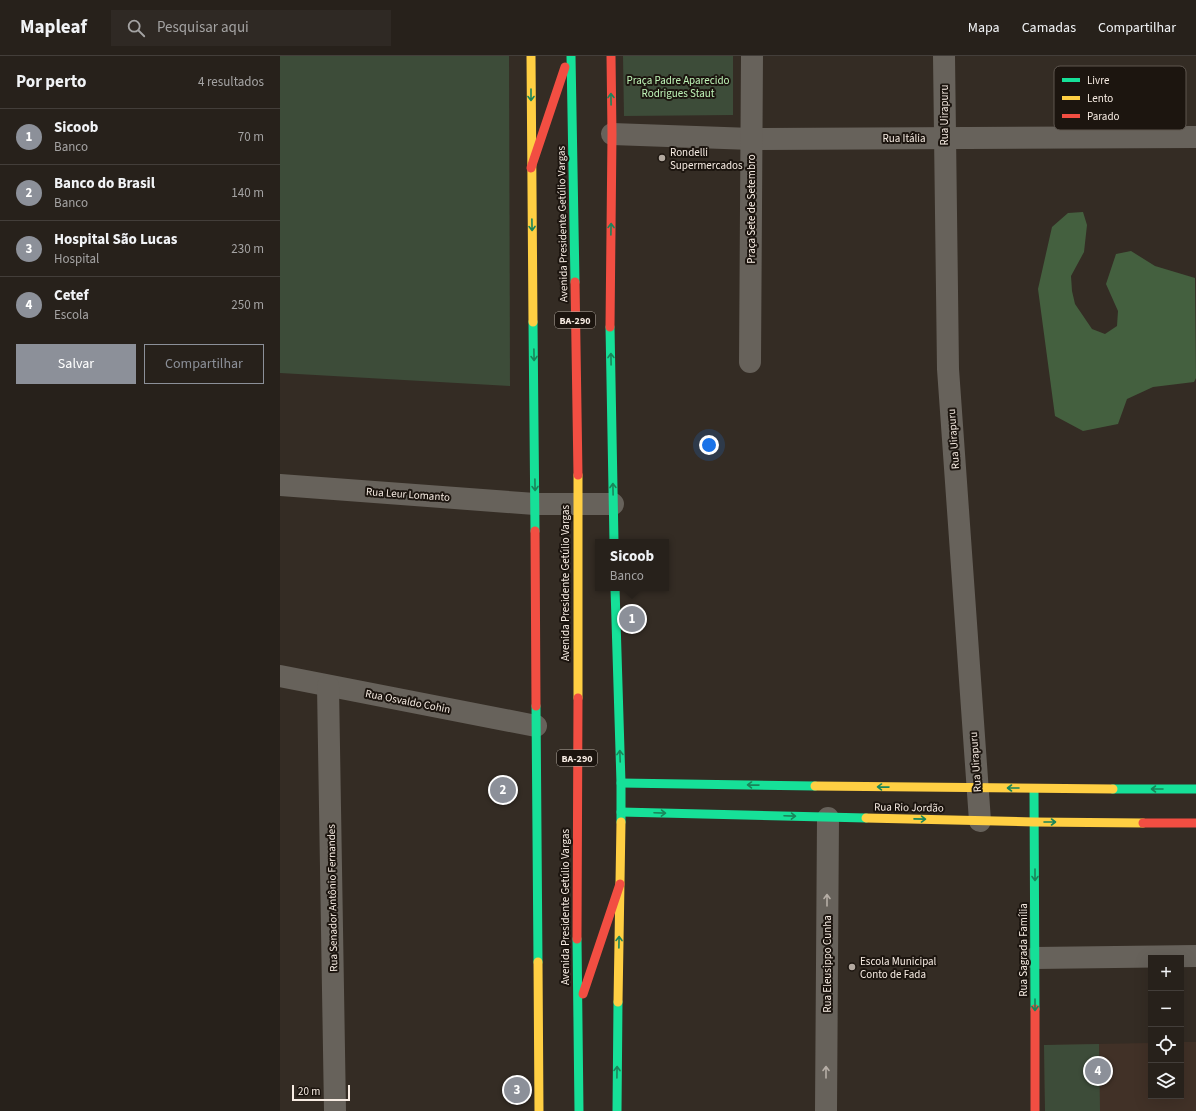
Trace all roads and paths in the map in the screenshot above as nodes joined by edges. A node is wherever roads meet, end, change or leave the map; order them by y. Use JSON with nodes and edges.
{"nodes":[{"id":1,"x":531,"y":56,"type":"edge"},
{"id":2,"x":570,"y":56,"type":"edge"},
{"id":3,"x":611,"y":56,"type":"edge"},
{"id":4,"x":752,"y":56,"type":"edge"},
{"id":5,"x":944,"y":56,"type":"edge"},
{"id":6,"x":612,"y":134,"type":"junction"},
{"id":7,"x":1196,"y":137,"type":"edge"},
{"id":8,"x":752,"y":138,"type":"junction"},
{"id":9,"x":944,"y":138,"type":"junction"},
{"id":10,"x":531,"y":168,"type":"junction"},
{"id":11,"x":750,"y":362,"type":"dead end"},
{"id":12,"x":280,"y":485,"type":"edge"},
{"id":13,"x":536,"y":504,"type":"junction"},
{"id":14,"x":578,"y":504,"type":"junction"},
{"id":15,"x":613,"y":504,"type":"junction"},
{"id":16,"x":614,"y":539,"type":"edge"},
{"id":17,"x":616,"y":591,"type":"edge"},
{"id":18,"x":280,"y":676,"type":"edge"},
{"id":19,"x":328,"y":686,"type":"junction"},
{"id":20,"x":536,"y":726,"type":"junction"},
{"id":21,"x":621,"y":783,"type":"junction"},
{"id":22,"x":977,"y":788,"type":"junction"},
{"id":23,"x":1034,"y":788,"type":"junction"},
{"id":24,"x":1196,"y":789,"type":"edge"},
{"id":25,"x":621,"y":812,"type":"junction"},
{"id":26,"x":828,"y":818,"type":"junction"},
{"id":27,"x":980,"y":821,"type":"junction"},
{"id":28,"x":1034,"y":822,"type":"junction"},
{"id":29,"x":1196,"y":823,"type":"edge"},
{"id":30,"x":620,"y":884,"type":"junction"},
{"id":31,"x":1196,"y":956,"type":"edge"},
{"id":32,"x":1035,"y":958,"type":"junction"},
{"id":33,"x":577,"y":1012,"type":"junction"},
{"id":34,"x":335,"y":1111,"type":"edge"},
{"id":35,"x":539,"y":1111,"type":"edge"},
{"id":36,"x":579,"y":1111,"type":"edge"},
{"id":37,"x":617,"y":1111,"type":"edge"},
{"id":38,"x":826,"y":1111,"type":"edge"},
{"id":39,"x":1035,"y":1111,"type":"edge"}],
"edges":[{"from":1,"to":10,"type":"street","one_way":true},
{"from":2,"to":10,"type":"street"},
{"from":2,"to":14,"type":"street","name":"Avenida Presidente Getúlio Vargas","number":"BA-290"},
{"from":6,"to":3,"type":"street","one_way":true},
{"from":4,"to":8,"type":"street","name":"Praça Sete de Setembro"},
{"from":5,"to":9,"type":"street","name":"Rua Uirapuru"},
{"from":6,"to":8,"type":"street","name":"Rua Itália"},
{"from":15,"to":6,"type":"street","one_way":true},
{"from":7,"to":9,"type":"street","name":"Rua Itália"},
{"from":8,"to":9,"type":"street","name":"Rua Itália"},
{"from":8,"to":11,"type":"street","name":"Praça Sete de Setembro"},
{"from":9,"to":22,"type":"street","name":"Rua Uirapuru"},
{"from":10,"to":13,"type":"street","one_way":true},
{"from":12,"to":13,"type":"street","name":"Rua Leur Lomanto"},
{"from":13,"to":14,"type":"street","name":"Rua Leur Lomanto"},
{"from":13,"to":20,"type":"street"},
{"from":14,"to":15,"type":"street","name":"Rua Leur Lomanto"},
{"from":14,"to":33,"type":"street","name":"Avenida Presidente Getúlio Vargas","number":"BA-290"},
{"from":15,"to":16,"type":"street"},
{"from":21,"to":17,"type":"street","one_way":true},
{"from":18,"to":19,"type":"street","name":"Rua Osvaldo Cohin"},
{"from":19,"to":20,"type":"street","name":"Rua Osvaldo Cohin"},
{"from":19,"to":34,"type":"street","name":"Rua Senador Antônio Fernandes"},
{"from":20,"to":35,"type":"street"},
{"from":22,"to":21,"type":"street","name":"Rua Rio Jordão","one_way":true},
{"from":21,"to":25,"type":"street"},
{"from":23,"to":22,"type":"street","name":"Rua Rio Jordão","one_way":true},
{"from":22,"to":27,"type":"street","name":"Rua Uirapuru"},
{"from":24,"to":23,"type":"street","name":"Rua Rio Jordão","one_way":true},
{"from":23,"to":28,"type":"street","name":"Rua Sagrada Família"},
{"from":25,"to":26,"type":"street","name":"Rua Rio Jordão","one_way":true},
{"from":25,"to":30,"type":"street"},
{"from":26,"to":27,"type":"street","name":"Rua Rio Jordão","one_way":true},
{"from":38,"to":26,"type":"street","name":"Rua Eleusippo Cunha","one_way":true},
{"from":27,"to":28,"type":"street","name":"Rua Rio Jordão"},
{"from":28,"to":29,"type":"street","name":"Rua Rio Jordão","one_way":true},
{"from":28,"to":32,"type":"street","name":"Rua Sagrada Família","one_way":true},
{"from":30,"to":33,"type":"street"},
{"from":37,"to":30,"type":"street","one_way":true},
{"from":31,"to":32,"type":"street"},
{"from":32,"to":39,"type":"street","name":"Rua Sagrada Família","one_way":true},
{"from":33,"to":36,"type":"street","name":"Avenida Presidente Getúlio Vargas","number":"BA-290"}]}
